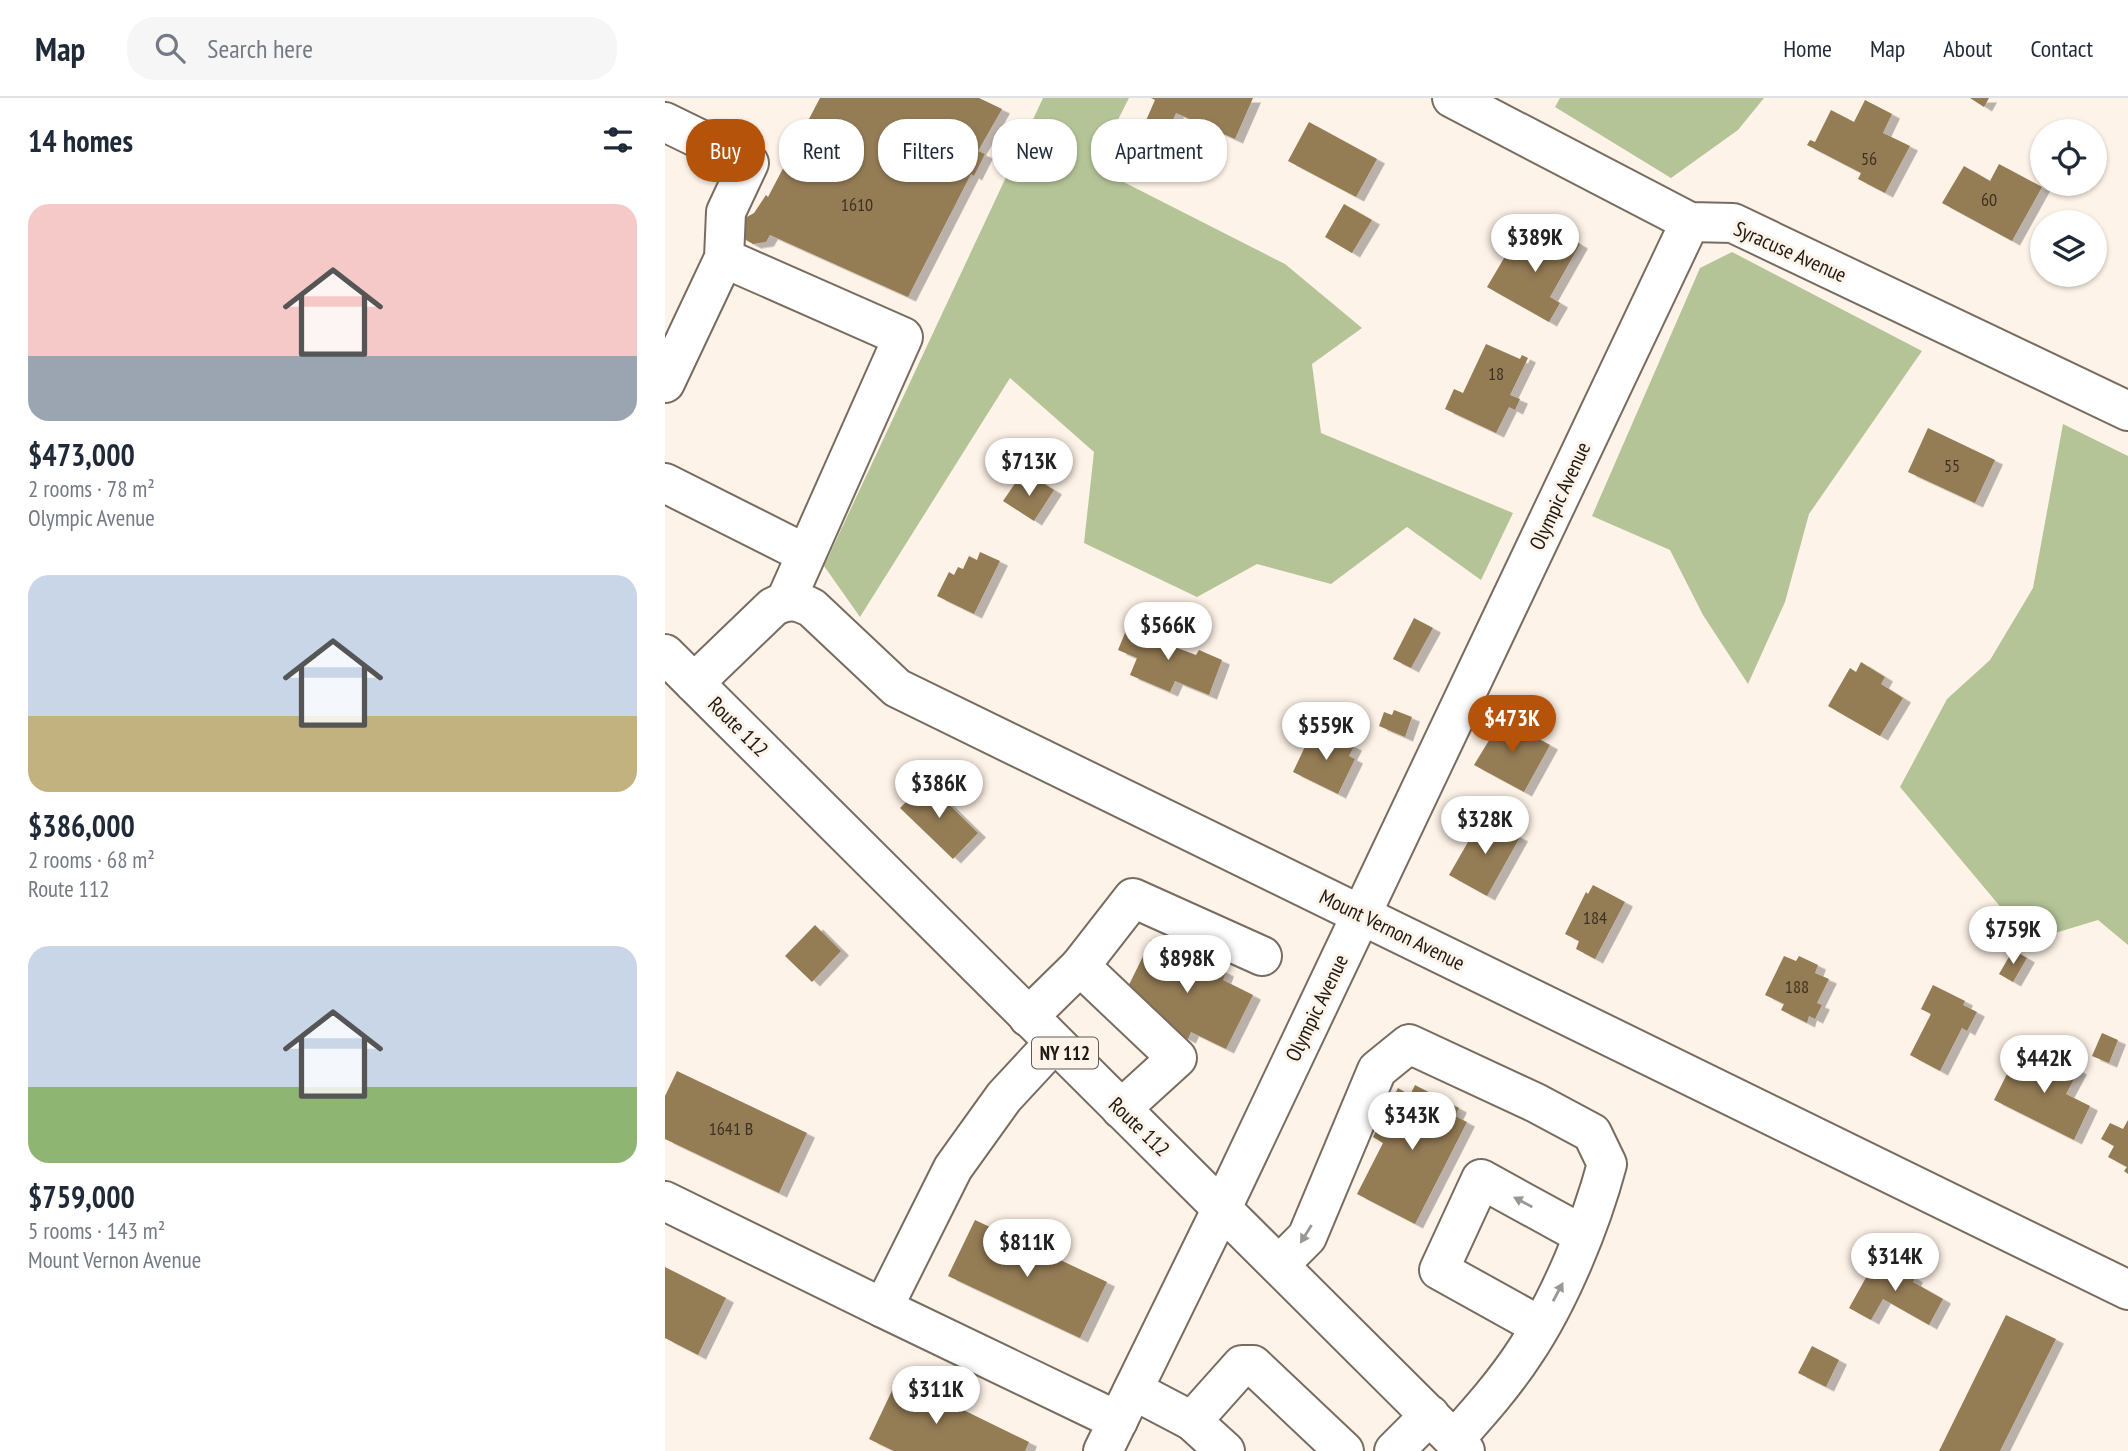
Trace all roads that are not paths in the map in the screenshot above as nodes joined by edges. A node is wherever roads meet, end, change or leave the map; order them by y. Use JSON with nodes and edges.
{"nodes":[{"id":1,"x":1453,"y":98,"type":"edge"},
{"id":2,"x":665,"y":122,"type":"edge"},
{"id":3,"x":1690,"y":222,"type":"junction"},
{"id":4,"x":724,"y":258,"type":"junction"},
{"id":5,"x":665,"y":383,"type":"edge"},
{"id":6,"x":2128,"y":411,"type":"edge"},
{"id":7,"x":665,"y":483,"type":"edge"},
{"id":8,"x":806,"y":554,"type":"junction"},
{"id":9,"x":786,"y":600,"type":"junction"},
{"id":10,"x":665,"y":654,"type":"edge"},
{"id":11,"x":694,"y":683,"type":"junction"},
{"id":12,"x":1362,"y":915,"type":"junction"},
{"id":13,"x":1262,"y":957,"type":"dead end"},
{"id":14,"x":1080,"y":966,"type":"junction"},
{"id":15,"x":1041,"y":1030,"type":"junction"},
{"id":16,"x":1121,"y":1109,"type":"junction"},
{"id":17,"x":665,"y":1201,"type":"edge"},
{"id":18,"x":1222,"y":1208,"type":"junction"},
{"id":19,"x":1583,"y":1235,"type":"junction"},
{"id":20,"x":1279,"y":1265,"type":"junction"},
{"id":21,"x":2128,"y":1290,"type":"edge"},
{"id":22,"x":883,"y":1308,"type":"junction"},
{"id":23,"x":1533,"y":1339,"type":"junction"},
{"id":24,"x":1192,"y":1420,"type":"junction"},
{"id":25,"x":1118,"y":1421,"type":"edge"},
{"id":26,"x":1450,"y":1435,"type":"edge"},
{"id":27,"x":1225,"y":1451,"type":"edge"},
{"id":28,"x":1344,"y":1451,"type":"edge"},
{"id":29,"x":1394,"y":1451,"type":"edge"}],
"edges":[{"from":1,"to":3,"type":"street","name":"Syracuse Avenue"},
{"from":2,"to":4,"type":"street"},
{"from":3,"to":6,"type":"street","name":"Syracuse Avenue"},
{"from":3,"to":12,"type":"street","name":"Olympic Avenue"},
{"from":4,"to":5,"type":"street"},
{"from":4,"to":8,"type":"street"},
{"from":7,"to":8,"type":"street"},
{"from":8,"to":9,"type":"street"},
{"from":9,"to":11,"type":"street"},
{"from":9,"to":12,"type":"street","name":"Mount Vernon Avenue"},
{"from":10,"to":11,"type":"street","name":"Route 112","number":"NY 112"},
{"from":11,"to":15,"type":"street","name":"Route 112","number":"NY 112"},
{"from":12,"to":18,"type":"street","name":"Olympic Avenue"},
{"from":12,"to":21,"type":"street","name":"Mount Vernon Avenue"},
{"from":13,"to":14,"type":"street"},
{"from":14,"to":15,"type":"street"},
{"from":14,"to":16,"type":"street"},
{"from":15,"to":16,"type":"street","name":"Route 112","number":"NY 112"},
{"from":15,"to":22,"type":"street"},
{"from":16,"to":18,"type":"street","name":"Route 112","number":"NY 112"},
{"from":17,"to":22,"type":"street"},
{"from":18,"to":20,"type":"street","name":"Route 112","number":"NY 112"},
{"from":18,"to":25,"type":"street","name":"Olympic Avenue"},
{"from":19,"to":20,"type":"street","one_way":true},
{"from":23,"to":19,"type":"street","one_way":true},
{"from":19,"to":23,"type":"street","one_way":true},
{"from":20,"to":26,"type":"street","name":"Route 112","number":"NY 112"},
{"from":22,"to":25,"type":"street"},
{"from":23,"to":26,"type":"street"},
{"from":24,"to":25,"type":"street"},
{"from":24,"to":27,"type":"street"},
{"from":24,"to":28,"type":"street"},
{"from":26,"to":29,"type":"street"}]}
